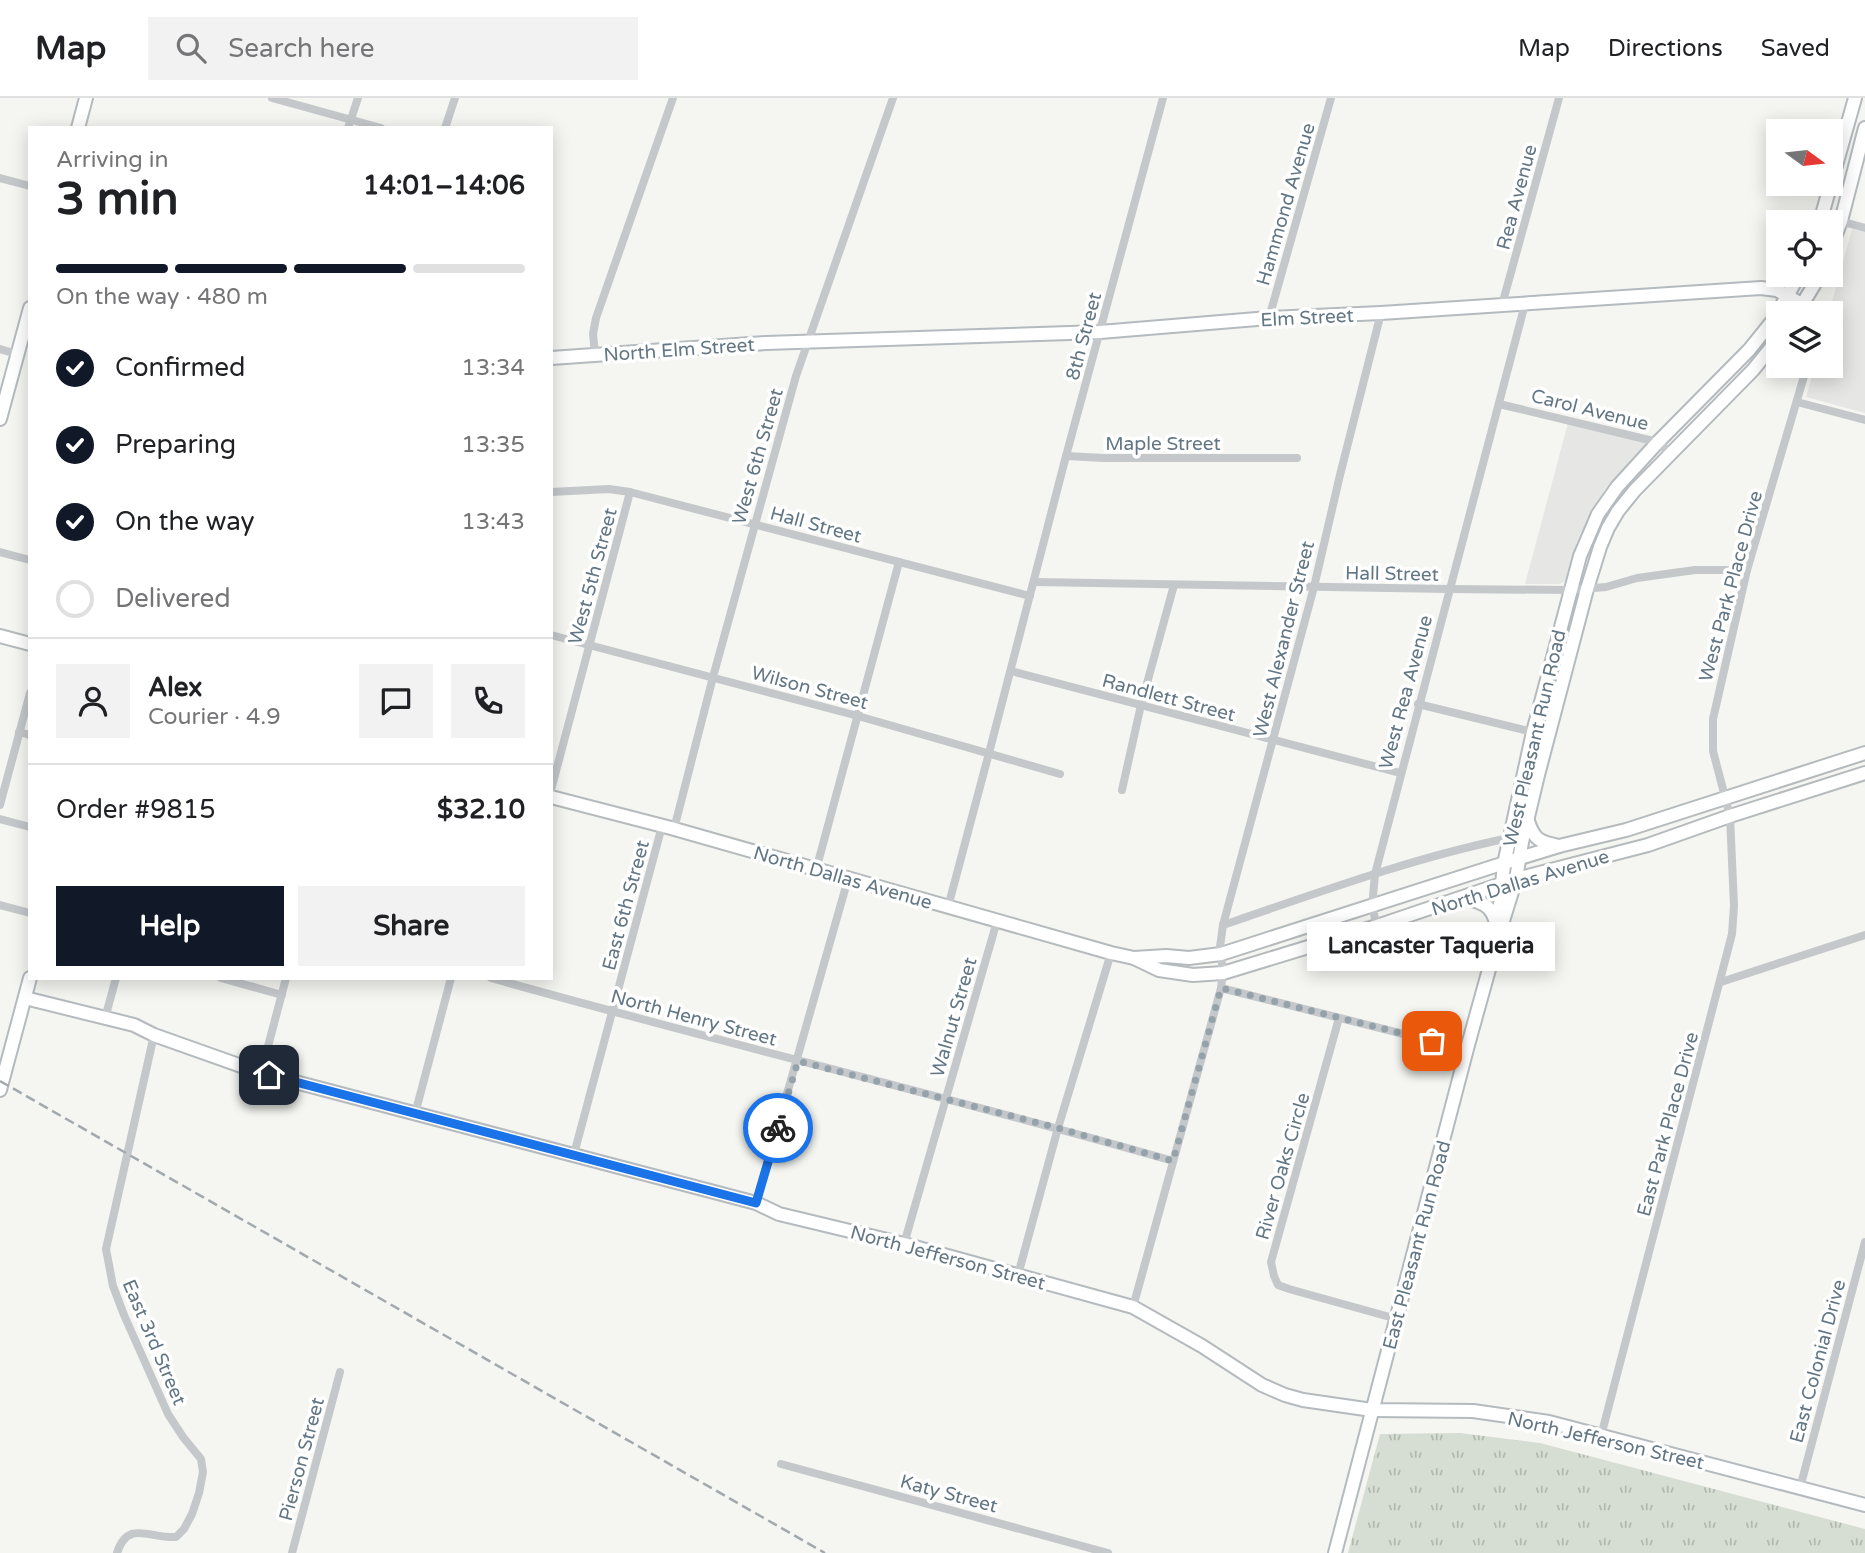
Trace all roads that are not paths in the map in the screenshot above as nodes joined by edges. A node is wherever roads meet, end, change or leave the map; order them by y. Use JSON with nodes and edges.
{"nodes":[{"id":1,"x":86,"y":98,"type":"edge"},
{"id":2,"x":272,"y":98,"type":"edge"},
{"id":3,"x":358,"y":98,"type":"edge"},
{"id":4,"x":455,"y":98,"type":"edge"},
{"id":5,"x":673,"y":98,"type":"edge"},
{"id":6,"x":893,"y":98,"type":"edge"},
{"id":7,"x":1163,"y":98,"type":"edge"},
{"id":8,"x":1331,"y":98,"type":"edge"},
{"id":9,"x":1559,"y":98,"type":"edge"},
{"id":10,"x":1855,"y":98,"type":"edge"},
{"id":11,"x":350,"y":124,"type":"edge"},
{"id":12,"x":79,"y":126,"type":"edge"},
{"id":13,"x":446,"y":126,"type":"edge"},
{"id":14,"x":1865,"y":128,"type":"edge"},
{"id":15,"x":0,"y":178,"type":"edge"},
{"id":16,"x":28,"y":185,"type":"edge"},
{"id":17,"x":1824,"y":210,"type":"edge"},
{"id":18,"x":1843,"y":213,"type":"edge"},
{"id":19,"x":1843,"y":222,"type":"edge"},
{"id":20,"x":1865,"y":228,"type":"edge"},
{"id":21,"x":1793,"y":287,"type":"edge"},
{"id":22,"x":1788,"y":296,"type":"junction"},
{"id":23,"x":1794,"y":301,"type":"edge"},
{"id":24,"x":1525,"y":304,"type":"junction"},
{"id":25,"x":1502,"y":305,"type":"junction"},
{"id":26,"x":1381,"y":313,"type":"junction"},
{"id":27,"x":1269,"y":318,"type":"junction"},
{"id":28,"x":28,"y":324,"type":"edge"},
{"id":29,"x":1100,"y":332,"type":"junction"},
{"id":30,"x":807,"y":342,"type":"junction"},
{"id":31,"x":0,"y":349,"type":"edge"},
{"id":32,"x":595,"y":354,"type":"junction"},
{"id":33,"x":1766,"y":354,"type":"edge"},
{"id":34,"x":24,"y":356,"type":"edge"},
{"id":35,"x":553,"y":358,"type":"edge"},
{"id":36,"x":1804,"y":378,"type":"edge"},
{"id":37,"x":1797,"y":402,"type":"junction"},
{"id":38,"x":1499,"y":404,"type":"junction"},
{"id":39,"x":0,"y":419,"type":"edge"},
{"id":40,"x":1865,"y":420,"type":"edge"},
{"id":41,"x":1658,"y":442,"type":"junction"},
{"id":42,"x":1670,"y":453,"type":"junction"},
{"id":43,"x":1066,"y":456,"type":"junction"},
{"id":44,"x":1297,"y":458,"type":"dead end"},
{"id":45,"x":553,"y":492,"type":"edge"},
{"id":46,"x":631,"y":492,"type":"junction"},
{"id":47,"x":755,"y":523,"type":"junction"},
{"id":48,"x":0,"y":552,"type":"edge"},
{"id":49,"x":28,"y":559,"type":"edge"},
{"id":50,"x":899,"y":562,"type":"junction"},
{"id":51,"x":1747,"y":570,"type":"junction"},
{"id":52,"x":1034,"y":583,"type":"junction"},
{"id":53,"x":1174,"y":585,"type":"junction"},
{"id":54,"x":1314,"y":587,"type":"junction"},
{"id":55,"x":1449,"y":589,"type":"junction"},
{"id":56,"x":1587,"y":589,"type":"junction"},
{"id":57,"x":1570,"y":590,"type":"junction"},
{"id":58,"x":1030,"y":596,"type":"junction"},
{"id":59,"x":0,"y":636,"type":"edge"},
{"id":60,"x":553,"y":636,"type":"edge"},
{"id":61,"x":28,"y":643,"type":"edge"},
{"id":62,"x":590,"y":646,"type":"junction"},
{"id":63,"x":1011,"y":671,"type":"junction"},
{"id":64,"x":713,"y":677,"type":"junction"},
{"id":65,"x":28,"y":700,"type":"edge"},
{"id":66,"x":1418,"y":704,"type":"junction"},
{"id":67,"x":1140,"y":705,"type":"junction"},
{"id":68,"x":858,"y":716,"type":"junction"},
{"id":69,"x":19,"y":732,"type":"junction"},
{"id":70,"x":1532,"y":732,"type":"junction"},
{"id":71,"x":28,"y":734,"type":"edge"},
{"id":72,"x":1549,"y":736,"type":"junction"},
{"id":73,"x":1273,"y":741,"type":"junction"},
{"id":74,"x":989,"y":753,"type":"junction"},
{"id":75,"x":1865,"y":753,"type":"edge"},
{"id":76,"x":1821,"y":767,"type":"junction"},
{"id":77,"x":1400,"y":773,"type":"junction"},
{"id":78,"x":1060,"y":774,"type":"dead end"},
{"id":79,"x":1865,"y":774,"type":"edge"},
{"id":80,"x":553,"y":783,"type":"edge"},
{"id":81,"x":1827,"y":785,"type":"junction"},
{"id":82,"x":1122,"y":790,"type":"dead end"},
{"id":83,"x":1725,"y":797,"type":"junction"},
{"id":84,"x":553,"y":798,"type":"edge"},
{"id":85,"x":0,"y":805,"type":"edge"},
{"id":86,"x":1730,"y":816,"type":"junction"},
{"id":87,"x":0,"y":819,"type":"edge"},
{"id":88,"x":1528,"y":821,"type":"junction"},
{"id":89,"x":1641,"y":825,"type":"junction"},
{"id":90,"x":28,"y":826,"type":"edge"},
{"id":91,"x":668,"y":827,"type":"junction"},
{"id":92,"x":1509,"y":838,"type":"junction"},
{"id":93,"x":1648,"y":845,"type":"junction"},
{"id":94,"x":1559,"y":846,"type":"junction"},
{"id":95,"x":1520,"y":859,"type":"junction"},
{"id":96,"x":1504,"y":864,"type":"junction"},
{"id":97,"x":816,"y":870,"type":"junction"},
{"id":98,"x":1375,"y":874,"type":"junction"},
{"id":99,"x":848,"y":879,"type":"junction"},
{"id":100,"x":1516,"y":879,"type":"junction"},
{"id":101,"x":1501,"y":885,"type":"junction"},
{"id":102,"x":1462,"y":898,"type":"junction"},
{"id":103,"x":0,"y":905,"type":"edge"},
{"id":104,"x":948,"y":906,"type":"junction"},
{"id":105,"x":1372,"y":907,"type":"junction"},
{"id":106,"x":28,"y":912,"type":"edge"},
{"id":107,"x":997,"y":921,"type":"junction"},
{"id":108,"x":1223,"y":925,"type":"junction"},
{"id":109,"x":1377,"y":926,"type":"junction"},
{"id":110,"x":1865,"y":935,"type":"edge"},
{"id":111,"x":1497,"y":936,"type":"junction"},
{"id":112,"x":1111,"y":953,"type":"junction"},
{"id":113,"x":1221,"y":954,"type":"junction"},
{"id":114,"x":1134,"y":958,"type":"junction"},
{"id":115,"x":1223,"y":973,"type":"junction"},
{"id":116,"x":29,"y":980,"type":"edge"},
{"id":117,"x":115,"y":980,"type":"edge"},
{"id":118,"x":228,"y":980,"type":"edge"},
{"id":119,"x":286,"y":980,"type":"edge"},
{"id":120,"x":450,"y":980,"type":"edge"},
{"id":121,"x":498,"y":980,"type":"edge"},
{"id":122,"x":1721,"y":982,"type":"junction"},
{"id":123,"x":1221,"y":988,"type":"junction"},
{"id":124,"x":282,"y":995,"type":"junction"},
{"id":125,"x":24,"y":998,"type":"junction"},
{"id":126,"x":612,"y":1012,"type":"junction"},
{"id":127,"x":105,"y":1018,"type":"junction"},
{"id":128,"x":1339,"y":1018,"type":"junction"},
{"id":129,"x":154,"y":1035,"type":"junction"},
{"id":130,"x":1467,"y":1050,"type":"junction"},
{"id":131,"x":798,"y":1061,"type":"junction"},
{"id":132,"x":261,"y":1073,"type":"junction"},
{"id":133,"x":0,"y":1090,"type":"edge"},
{"id":134,"x":945,"y":1099,"type":"junction"},
{"id":135,"x":415,"y":1114,"type":"junction"},
{"id":136,"x":1058,"y":1128,"type":"junction"},
{"id":137,"x":574,"y":1154,"type":"junction"},
{"id":138,"x":1173,"y":1161,"type":"junction"},
{"id":139,"x":756,"y":1203,"type":"junction"},
{"id":140,"x":1865,"y":1242,"type":"edge"},
{"id":141,"x":904,"y":1244,"type":"junction"},
{"id":142,"x":1017,"y":1275,"type":"junction"},
{"id":143,"x":1133,"y":1307,"type":"junction"},
{"id":144,"x":1397,"y":1319,"type":"junction"},
{"id":145,"x":340,"y":1372,"type":"dead end"},
{"id":146,"x":1373,"y":1409,"type":"junction"},
{"id":147,"x":1601,"y":1436,"type":"junction"},
{"id":148,"x":781,"y":1464,"type":"dead end"},
{"id":149,"x":1800,"y":1488,"type":"junction"},
{"id":150,"x":1865,"y":1505,"type":"edge"},
{"id":151,"x":117,"y":1553,"type":"edge"},
{"id":152,"x":292,"y":1553,"type":"edge"},
{"id":153,"x":1108,"y":1553,"type":"edge"},
{"id":154,"x":1335,"y":1553,"type":"edge"}],
"edges":[{"from":1,"to":12,"type":"main road"},
{"from":2,"to":11,"type":"street"},
{"from":3,"to":11,"type":"street"},
{"from":4,"to":13,"type":"street"},
{"from":5,"to":32,"type":"street"},
{"from":6,"to":30,"type":"street","name":"West 6th Street"},
{"from":7,"to":29,"type":"street","name":"8th Street"},
{"from":8,"to":27,"type":"street","name":"Hammond Avenue"},
{"from":9,"to":25,"type":"street","name":"Rea Avenue"},
{"from":10,"to":17,"type":"main road"},
{"from":14,"to":18,"type":"main road"},
{"from":15,"to":16,"type":"street"},
{"from":19,"to":20,"type":"street"},
{"from":21,"to":22,"type":"main road","name":"West Pleasant Run Road"},
{"from":22,"to":23,"type":"main road","name":"Elm Street"},
{"from":22,"to":24,"type":"main road","name":"Elm Street"},
{"from":22,"to":41,"type":"main road","name":"West Pleasant Run Road"},
{"from":24,"to":25,"type":"main road","name":"Elm Street"},
{"from":24,"to":38,"type":"street","name":"West Rea Avenue"},
{"from":25,"to":26,"type":"main road","name":"Elm Street"},
{"from":26,"to":27,"type":"main road","name":"Elm Street"},
{"from":26,"to":54,"type":"street","name":"West Alexander Street"},
{"from":27,"to":29,"type":"main road","name":"Elm Street"},
{"from":28,"to":34,"type":"main road"},
{"from":29,"to":30,"type":"main road","name":"Elm Street"},
{"from":29,"to":43,"type":"street","name":"8th Street"},
{"from":30,"to":32,"type":"main road","name":"North Elm Street"},
{"from":30,"to":47,"type":"street","name":"West 6th Street"},
{"from":31,"to":34,"type":"street"},
{"from":32,"to":35,"type":"main road","name":"North Elm Street"},
{"from":33,"to":42,"type":"main road","name":"West Pleasant Run Road"},
{"from":34,"to":39,"type":"main road"},
{"from":36,"to":37,"type":"street","name":"West Park Place Drive"},
{"from":37,"to":40,"type":"street"},
{"from":37,"to":51,"type":"street","name":"West Park Place Drive"},
{"from":38,"to":41,"type":"street","name":"Carol Avenue"},
{"from":38,"to":55,"type":"street","name":"West Rea Avenue"},
{"from":41,"to":42,"type":"street","name":"Carol Avenue"},
{"from":41,"to":57,"type":"main road","name":"West Pleasant Run Road"},
{"from":42,"to":56,"type":"main road","name":"West Pleasant Run Road"},
{"from":43,"to":44,"type":"street","name":"Maple Street"},
{"from":43,"to":52,"type":"street","name":"8th Street"},
{"from":45,"to":46,"type":"street","name":"Hall Street"},
{"from":46,"to":47,"type":"street","name":"Hall Street"},
{"from":46,"to":62,"type":"street","name":"West 5th Street"},
{"from":47,"to":50,"type":"street","name":"Hall Street"},
{"from":47,"to":64,"type":"street","name":"West 6th Street"},
{"from":48,"to":49,"type":"street"},
{"from":50,"to":58,"type":"street","name":"Hall Street"},
{"from":50,"to":68,"type":"street"},
{"from":51,"to":56,"type":"street","name":"Hall Street"},
{"from":51,"to":83,"type":"street","name":"West Park Place Drive"},
{"from":52,"to":53,"type":"street","name":"Hall Street"},
{"from":52,"to":58,"type":"street","name":"8th Street"},
{"from":53,"to":54,"type":"street","name":"Hall Street"},
{"from":53,"to":67,"type":"street"},
{"from":54,"to":55,"type":"street","name":"Hall Street"},
{"from":54,"to":73,"type":"street","name":"West Alexander Street"},
{"from":55,"to":57,"type":"street","name":"Hall Street"},
{"from":55,"to":66,"type":"street","name":"West Rea Avenue"},
{"from":56,"to":57,"type":"street","name":"Hall Street"},
{"from":56,"to":72,"type":"main road","name":"West Pleasant Run Road"},
{"from":57,"to":70,"type":"main road","name":"West Pleasant Run Road"},
{"from":58,"to":63,"type":"street"},
{"from":59,"to":61,"type":"main road"},
{"from":60,"to":62,"type":"street","name":"Wilson Street"},
{"from":62,"to":64,"type":"street","name":"Wilson Street"},
{"from":62,"to":80,"type":"street","name":"West 5th Street"},
{"from":63,"to":67,"type":"street","name":"Randlett Street"},
{"from":63,"to":74,"type":"street"},
{"from":64,"to":68,"type":"street","name":"Wilson Street"},
{"from":64,"to":91,"type":"street","name":"West 6th Street"},
{"from":65,"to":69,"type":"street"},
{"from":66,"to":70,"type":"street"},
{"from":66,"to":77,"type":"street","name":"West Rea Avenue"},
{"from":67,"to":73,"type":"street","name":"Randlett Street"},
{"from":67,"to":82,"type":"street"},
{"from":68,"to":74,"type":"street","name":"Wilson Street"},
{"from":68,"to":97,"type":"street"},
{"from":69,"to":71,"type":"street"},
{"from":69,"to":85,"type":"street"},
{"from":70,"to":72,"type":"street"},
{"from":70,"to":92,"type":"main road","name":"West Pleasant Run Road"},
{"from":72,"to":88,"type":"main road","name":"West Pleasant Run Road"},
{"from":73,"to":77,"type":"street","name":"Randlett Street"},
{"from":73,"to":108,"type":"street","name":"West Alexander Street"},
{"from":74,"to":78,"type":"street","name":"Wilson Street"},
{"from":74,"to":104,"type":"street"},
{"from":75,"to":76,"type":"main road","name":"North Dallas Avenue"},
{"from":76,"to":81,"type":"main road"},
{"from":76,"to":83,"type":"main road","name":"North Dallas Avenue"},
{"from":77,"to":98,"type":"street","name":"West Rea Avenue"},
{"from":79,"to":81,"type":"main road","name":"North Dallas Avenue"},
{"from":81,"to":86,"type":"main road","name":"North Dallas Avenue"},
{"from":83,"to":86,"type":"street","name":"West Park Place Drive"},
{"from":83,"to":89,"type":"main road","name":"North Dallas Avenue"},
{"from":84,"to":91,"type":"main road","name":"North Dallas Avenue"},
{"from":86,"to":93,"type":"main road","name":"North Dallas Avenue"},
{"from":86,"to":122,"type":"street","name":"East Park Place Drive"},
{"from":87,"to":90,"type":"street"},
{"from":88,"to":94,"type":"main road"},
{"from":88,"to":95,"type":"main road","name":"West Pleasant Run Road"},
{"from":89,"to":93,"type":"main road"},
{"from":89,"to":94,"type":"main road","name":"North Dallas Avenue"},
{"from":91,"to":97,"type":"main road","name":"North Dallas Avenue"},
{"from":91,"to":126,"type":"street","name":"East 6th Street"},
{"from":92,"to":96,"type":"main road","name":"West Pleasant Run Road"},
{"from":92,"to":98,"type":"street"},
{"from":93,"to":100,"type":"main road","name":"North Dallas Avenue"},
{"from":94,"to":95,"type":"main road","name":"North Dallas Avenue"},
{"from":95,"to":96,"type":"main road","name":"North Dallas Avenue"},
{"from":95,"to":100,"type":"main road","name":"West Pleasant Run Road"},
{"from":96,"to":101,"type":"main road","name":"West Pleasant Run Road"},
{"from":96,"to":105,"type":"main road","name":"North Dallas Avenue"},
{"from":97,"to":99,"type":"main road","name":"North Dallas Avenue"},
{"from":98,"to":105,"type":"street","name":"West Rea Avenue"},
{"from":98,"to":108,"type":"street"},
{"from":99,"to":104,"type":"main road","name":"North Dallas Avenue"},
{"from":99,"to":131,"type":"street"},
{"from":100,"to":101,"type":"main road","name":"North Dallas Avenue"},
{"from":100,"to":111,"type":"main road","name":"West Pleasant Run Road"},
{"from":101,"to":102,"type":"main road","name":"North Dallas Avenue"},
{"from":101,"to":111,"type":"main road","name":"West Pleasant Run Road"},
{"from":102,"to":109,"type":"main road","name":"North Dallas Avenue"},
{"from":102,"to":111,"type":"main road"},
{"from":103,"to":106,"type":"street"},
{"from":104,"to":107,"type":"main road","name":"North Dallas Avenue"},
{"from":105,"to":109,"type":"street","name":"West Rea Avenue"},
{"from":105,"to":113,"type":"main road","name":"North Dallas Avenue"},
{"from":107,"to":112,"type":"main road","name":"North Dallas Avenue"},
{"from":107,"to":134,"type":"street","name":"Walnut Street"},
{"from":108,"to":113,"type":"street","name":"West Alexander Street"},
{"from":109,"to":115,"type":"main road","name":"North Dallas Avenue"},
{"from":110,"to":122,"type":"street"},
{"from":111,"to":130,"type":"main road","name":"East Pleasant Run Road"},
{"from":112,"to":114,"type":"main road","name":"North Dallas Avenue"},
{"from":112,"to":136,"type":"street"},
{"from":113,"to":114,"type":"main road","name":"North Dallas Avenue"},
{"from":113,"to":115,"type":"street","name":"West Alexander Street"},
{"from":114,"to":115,"type":"main road","name":"North Dallas Avenue"},
{"from":115,"to":123,"type":"street","name":"West Alexander Street"},
{"from":116,"to":125,"type":"main road"},
{"from":117,"to":127,"type":"street"},
{"from":118,"to":124,"type":"street"},
{"from":119,"to":124,"type":"street"},
{"from":120,"to":135,"type":"street"},
{"from":121,"to":126,"type":"street","name":"North Henry Street"},
{"from":122,"to":147,"type":"street","name":"East Park Place Drive"},
{"from":123,"to":128,"type":"street"},
{"from":123,"to":138,"type":"street","name":"West Alexander Street"},
{"from":124,"to":132,"type":"street"},
{"from":125,"to":127,"type":"main road","name":"North Jefferson Street"},
{"from":125,"to":133,"type":"main road"},
{"from":126,"to":131,"type":"street","name":"North Henry Street"},
{"from":126,"to":137,"type":"street","name":"East 6th Street"},
{"from":127,"to":129,"type":"main road","name":"North Jefferson Street"},
{"from":128,"to":130,"type":"street"},
{"from":128,"to":144,"type":"street","name":"River Oaks Circle"},
{"from":129,"to":132,"type":"main road","name":"North Jefferson Street"},
{"from":129,"to":151,"type":"street","name":"East 3rd Street"},
{"from":130,"to":144,"type":"main road","name":"East Pleasant Run Road"},
{"from":131,"to":134,"type":"street","name":"North Henry Street"},
{"from":131,"to":139,"type":"street"},
{"from":132,"to":135,"type":"main road","name":"North Jefferson Street"},
{"from":134,"to":136,"type":"street","name":"North Henry Street"},
{"from":134,"to":141,"type":"street","name":"Walnut Street"},
{"from":135,"to":137,"type":"main road","name":"North Jefferson Street"},
{"from":136,"to":138,"type":"street","name":"North Henry Street"},
{"from":136,"to":142,"type":"street"},
{"from":137,"to":139,"type":"main road","name":"North Jefferson Street"},
{"from":138,"to":143,"type":"street","name":"West Alexander Street"},
{"from":139,"to":141,"type":"main road","name":"North Jefferson Street"},
{"from":140,"to":149,"type":"street","name":"East Colonial Drive"},
{"from":141,"to":142,"type":"main road","name":"North Jefferson Street"},
{"from":142,"to":143,"type":"main road","name":"North Jefferson Street"},
{"from":143,"to":146,"type":"main road","name":"North Jefferson Street"},
{"from":144,"to":146,"type":"main road","name":"East Pleasant Run Road"},
{"from":145,"to":152,"type":"street","name":"Pierson Street"},
{"from":146,"to":147,"type":"main road","name":"North Jefferson Street"},
{"from":146,"to":154,"type":"main road","name":"East Pleasant Run Road"},
{"from":147,"to":149,"type":"main road","name":"North Jefferson Street"},
{"from":148,"to":153,"type":"street","name":"Katy Street"},
{"from":149,"to":150,"type":"main road","name":"North Jefferson Street"}]}
